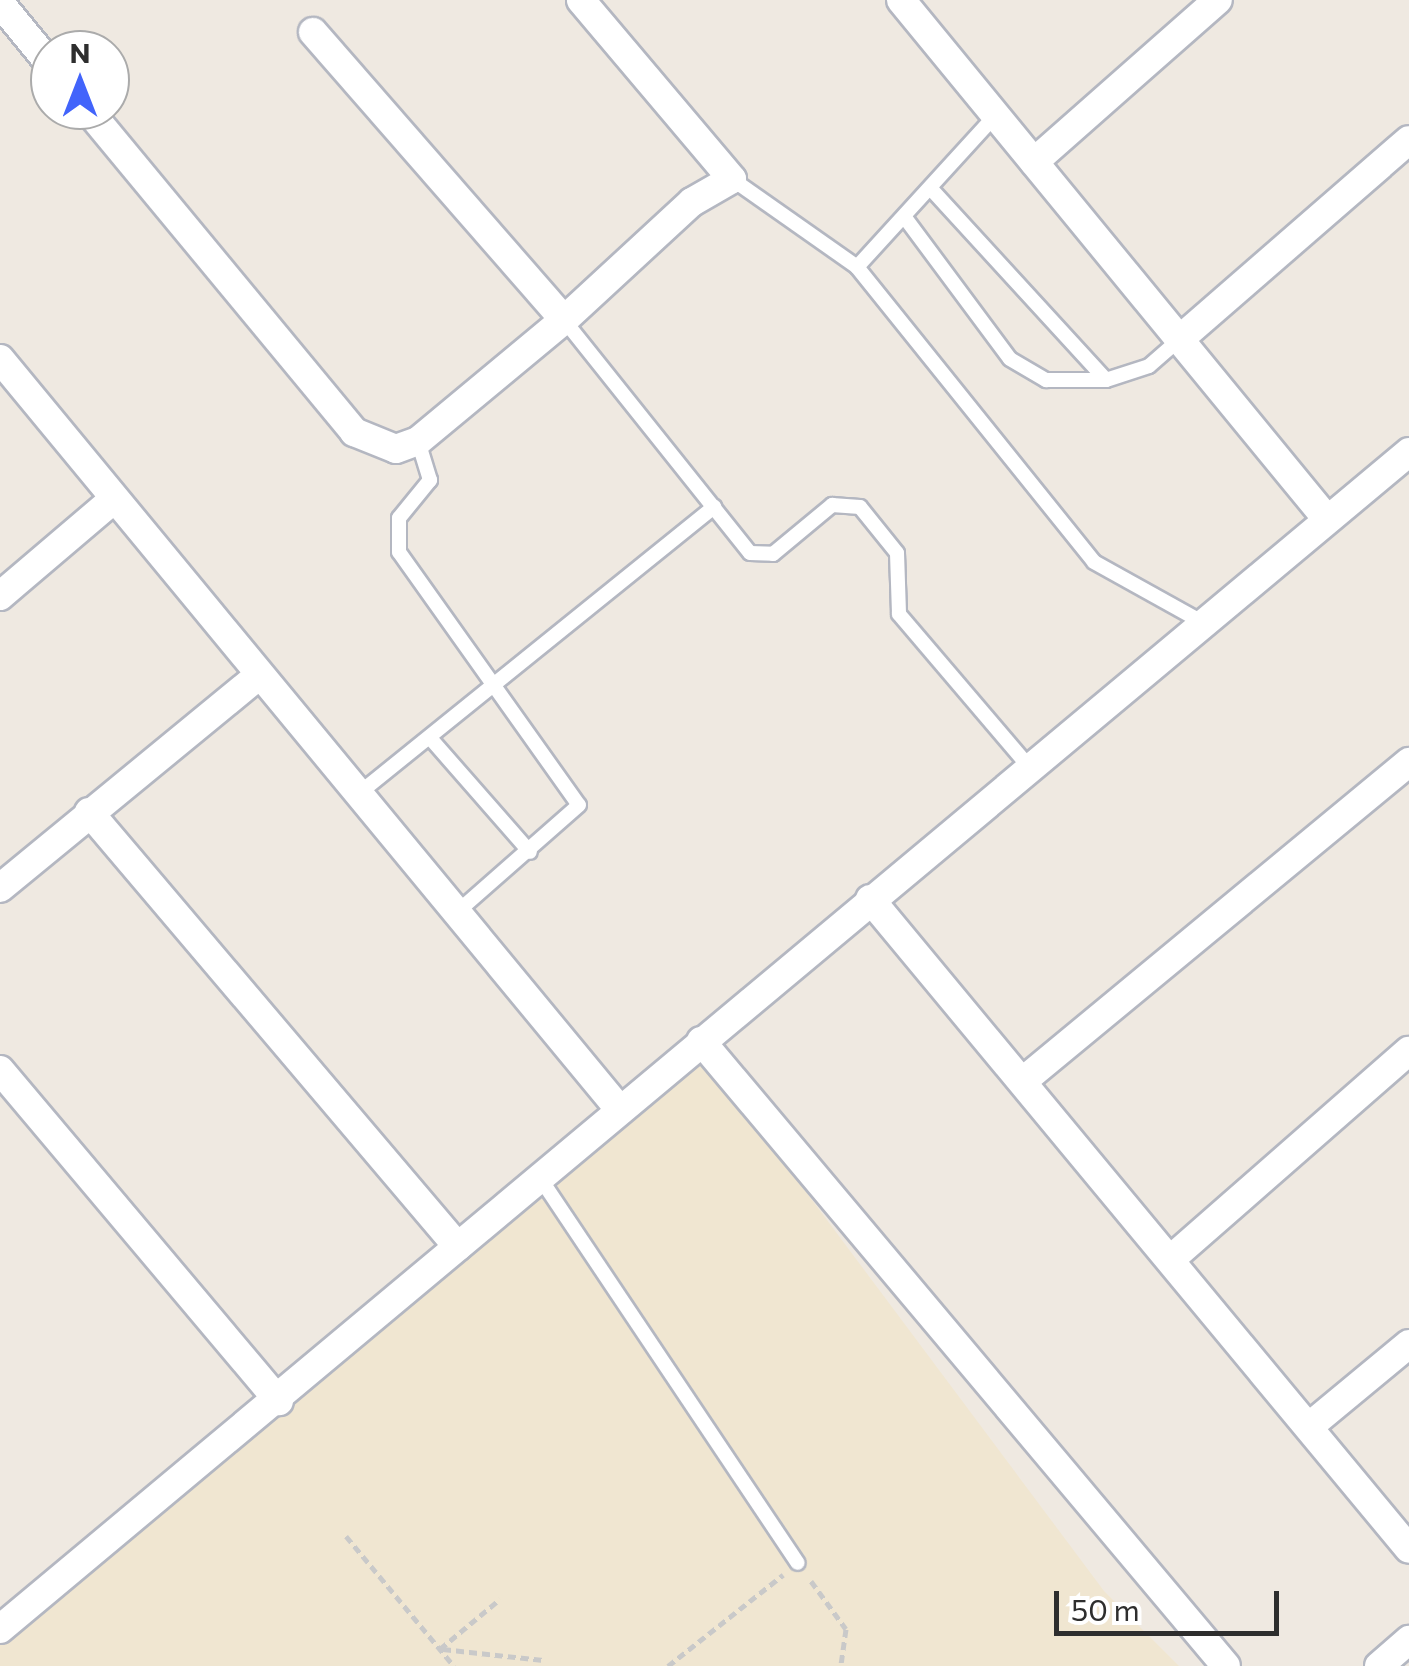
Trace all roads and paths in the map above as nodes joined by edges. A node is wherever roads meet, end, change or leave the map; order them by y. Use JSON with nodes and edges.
{"nodes":[{"id":1,"x":581,"y":0,"type":"edge"},
{"id":2,"x":901,"y":0,"type":"edge"},
{"id":3,"x":1218,"y":0,"type":"edge"},
{"id":4,"x":0,"y":3,"type":"edge"},
{"id":5,"x":313,"y":32,"type":"dead end"},
{"id":6,"x":30,"y":40,"type":"edge"},
{"id":7,"x":992,"y":119,"type":"junction"},
{"id":8,"x":105,"y":130,"type":"edge"},
{"id":9,"x":1409,"y":140,"type":"edge"},
{"id":10,"x":1034,"y":162,"type":"junction"},
{"id":11,"x":732,"y":180,"type":"junction"},
{"id":12,"x":933,"y":191,"type":"junction"},
{"id":13,"x":906,"y":219,"type":"junction"},
{"id":14,"x":858,"y":267,"type":"junction"},
{"id":15,"x":564,"y":320,"type":"junction"},
{"id":16,"x":1180,"y":340,"type":"junction"},
{"id":17,"x":0,"y":359,"type":"edge"},
{"id":18,"x":1106,"y":380,"type":"junction"},
{"id":19,"x":418,"y":441,"type":"junction"},
{"id":20,"x":1408,"y":454,"type":"edge"},
{"id":21,"x":114,"y":500,"type":"junction"},
{"id":22,"x":714,"y":507,"type":"junction"},
{"id":23,"x":1326,"y":518,"type":"junction"},
{"id":24,"x":0,"y":596,"type":"edge"},
{"id":25,"x":1202,"y":622,"type":"junction"},
{"id":26,"x":258,"y":676,"type":"junction"},
{"id":27,"x":495,"y":690,"type":"junction"},
{"id":28,"x":430,"y":740,"type":"junction"},
{"id":29,"x":1409,"y":762,"type":"edge"},
{"id":30,"x":1030,"y":768,"type":"junction"},
{"id":31,"x":357,"y":795,"type":"junction"},
{"id":32,"x":89,"y":812,"type":"junction"},
{"id":33,"x":530,"y":852,"type":"junction"},
{"id":34,"x":0,"y":888,"type":"edge"},
{"id":35,"x":870,"y":900,"type":"junction"},
{"id":36,"x":455,"y":913,"type":"junction"},
{"id":37,"x":701,"y":1040,"type":"junction"},
{"id":38,"x":1409,"y":1052,"type":"edge"},
{"id":39,"x":0,"y":1070,"type":"edge"},
{"id":40,"x":1023,"y":1081,"type":"junction"},
{"id":41,"x":620,"y":1110,"type":"junction"},
{"id":42,"x":540,"y":1178,"type":"junction"},
{"id":43,"x":458,"y":1247,"type":"junction"},
{"id":44,"x":1171,"y":1259,"type":"junction"},
{"id":45,"x":1409,"y":1344,"type":"edge"},
{"id":46,"x":279,"y":1401,"type":"junction"},
{"id":47,"x":1312,"y":1425,"type":"junction"},
{"id":48,"x":346,"y":1536,"type":"dead end"},
{"id":49,"x":1409,"y":1549,"type":"edge"},
{"id":50,"x":798,"y":1563,"type":"junction"},
{"id":51,"x":500,"y":1599,"type":"dead end"},
{"id":52,"x":0,"y":1628,"type":"edge"},
{"id":53,"x":1409,"y":1640,"type":"edge"},
{"id":54,"x":440,"y":1649,"type":"junction"},
{"id":55,"x":543,"y":1660,"type":"dead end"},
{"id":56,"x":672,"y":1665,"type":"edge"},
{"id":57,"x":454,"y":1666,"type":"edge"},
{"id":58,"x":841,"y":1666,"type":"edge"},
{"id":59,"x":1226,"y":1666,"type":"edge"},
{"id":60,"x":1379,"y":1666,"type":"edge"}],
"edges":[{"from":1,"to":11,"type":"street"},
{"from":2,"to":7,"type":"street"},
{"from":3,"to":10,"type":"street"},
{"from":4,"to":6,"type":"street"},
{"from":5,"to":15,"type":"street"},
{"from":7,"to":10,"type":"street"},
{"from":7,"to":12,"type":"lane"},
{"from":8,"to":19,"type":"street"},
{"from":9,"to":16,"type":"street"},
{"from":10,"to":16,"type":"street"},
{"from":11,"to":14,"type":"lane"},
{"from":11,"to":15,"type":"street"},
{"from":12,"to":13,"type":"lane"},
{"from":12,"to":18,"type":"lane"},
{"from":13,"to":14,"type":"lane"},
{"from":13,"to":18,"type":"lane"},
{"from":14,"to":25,"type":"lane"},
{"from":15,"to":19,"type":"street"},
{"from":15,"to":22,"type":"lane"},
{"from":16,"to":18,"type":"lane"},
{"from":16,"to":23,"type":"street"},
{"from":17,"to":21,"type":"street"},
{"from":19,"to":27,"type":"lane"},
{"from":20,"to":23,"type":"street"},
{"from":21,"to":24,"type":"street"},
{"from":21,"to":26,"type":"street"},
{"from":22,"to":27,"type":"lane"},
{"from":22,"to":30,"type":"lane"},
{"from":23,"to":25,"type":"street"},
{"from":25,"to":30,"type":"street"},
{"from":26,"to":31,"type":"street"},
{"from":26,"to":32,"type":"street"},
{"from":27,"to":28,"type":"lane"},
{"from":27,"to":33,"type":"lane"},
{"from":28,"to":31,"type":"lane"},
{"from":28,"to":33,"type":"lane"},
{"from":29,"to":40,"type":"street"},
{"from":30,"to":35,"type":"street"},
{"from":31,"to":36,"type":"street"},
{"from":32,"to":34,"type":"street"},
{"from":32,"to":43,"type":"street"},
{"from":33,"to":36,"type":"lane"},
{"from":35,"to":37,"type":"street"},
{"from":35,"to":40,"type":"street"},
{"from":36,"to":41,"type":"street"},
{"from":37,"to":41,"type":"street"},
{"from":37,"to":59,"type":"street"},
{"from":38,"to":44,"type":"street"},
{"from":39,"to":46,"type":"street"},
{"from":40,"to":44,"type":"street"},
{"from":41,"to":42,"type":"street"},
{"from":42,"to":43,"type":"street"},
{"from":42,"to":50,"type":"lane"},
{"from":43,"to":46,"type":"street"},
{"from":44,"to":47,"type":"street"},
{"from":45,"to":47,"type":"street"},
{"from":46,"to":52,"type":"street"},
{"from":47,"to":49,"type":"street"},
{"from":48,"to":54,"type":"path"},
{"from":50,"to":56,"type":"path"},
{"from":50,"to":58,"type":"path"},
{"from":51,"to":54,"type":"path"},
{"from":53,"to":60,"type":"street"},
{"from":54,"to":55,"type":"path"},
{"from":54,"to":57,"type":"path"}]}
